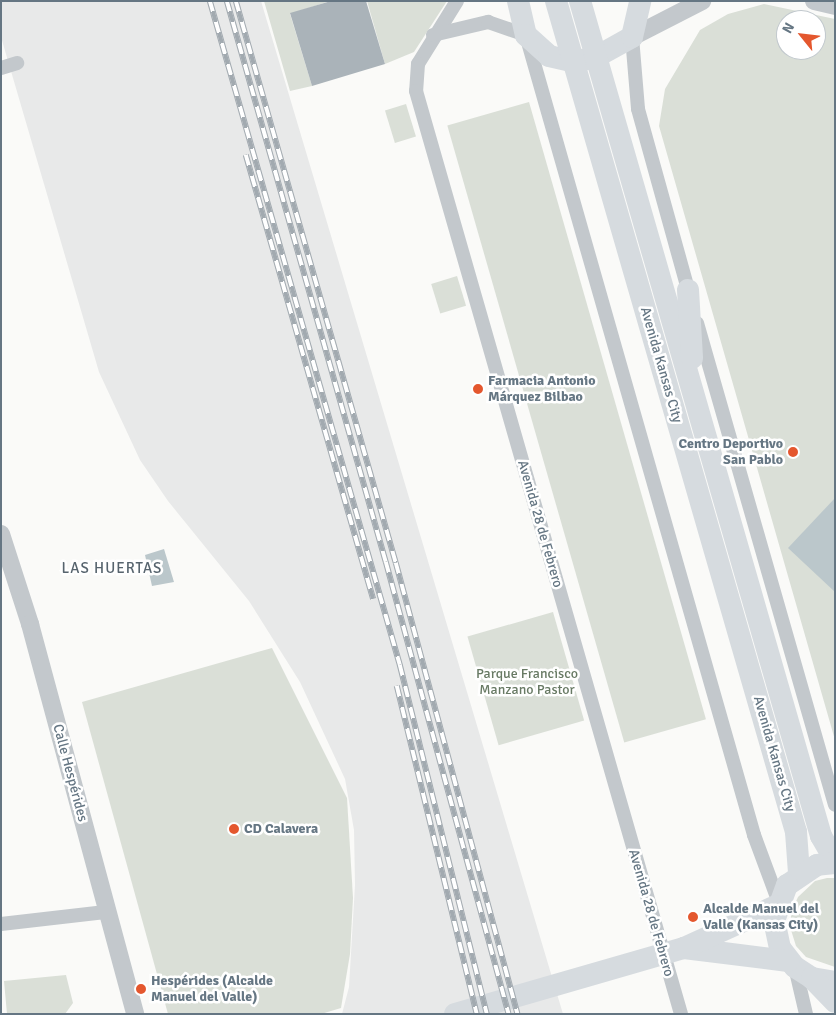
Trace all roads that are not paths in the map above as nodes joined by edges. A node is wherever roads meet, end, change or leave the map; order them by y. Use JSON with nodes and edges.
{"nodes":[{"id":1,"x":457,"y":1,"type":"edge"},
{"id":2,"x":518,"y":1,"type":"edge"},
{"id":3,"x":556,"y":1,"type":"edge"},
{"id":4,"x":580,"y":1,"type":"edge"},
{"id":5,"x":640,"y":1,"type":"edge"},
{"id":6,"x":702,"y":1,"type":"edge"},
{"id":7,"x":814,"y":1,"type":"edge"},
{"id":8,"x":835,"y":6,"type":"edge"},
{"id":9,"x":433,"y":35,"type":"junction"},
{"id":10,"x":526,"y":35,"type":"junction"},
{"id":11,"x":632,"y":37,"type":"junction"},
{"id":12,"x":596,"y":57,"type":"junction"},
{"id":13,"x":574,"y":62,"type":"junction"},
{"id":14,"x":17,"y":63,"type":"dead end"},
{"id":15,"x":1,"y":68,"type":"edge"},
{"id":16,"x":688,"y":290,"type":"junction"},
{"id":17,"x":695,"y":401,"type":"junction"},
{"id":18,"x":1,"y":534,"type":"edge"},
{"id":19,"x":835,"y":805,"type":"edge"},
{"id":20,"x":835,"y":861,"type":"edge"},
{"id":21,"x":799,"y":874,"type":"junction"},
{"id":22,"x":777,"y":903,"type":"junction"},
{"id":23,"x":105,"y":912,"type":"junction"},
{"id":24,"x":1,"y":924,"type":"edge"},
{"id":25,"x":673,"y":951,"type":"junction"},
{"id":26,"x":798,"y":969,"type":"junction"},
{"id":27,"x":835,"y":982,"type":"edge"},
{"id":28,"x":835,"y":1002,"type":"edge"},
{"id":29,"x":135,"y":1014,"type":"edge"},
{"id":30,"x":455,"y":1014,"type":"edge"},
{"id":31,"x":680,"y":1014,"type":"edge"},
{"id":32,"x":806,"y":1014,"type":"edge"}],
"edges":[{"from":1,"to":9,"type":"street","name":"Avenida 28 de Febrero"},
{"from":2,"to":10,"type":"main road"},
{"from":3,"to":13,"type":"main road","name":"Avenida Kansas City"},
{"from":4,"to":12,"type":"main road","name":"Avenida Kansas City"},
{"from":5,"to":11,"type":"main road"},
{"from":6,"to":11,"type":"street"},
{"from":7,"to":8,"type":"street"},
{"from":9,"to":10,"type":"street"},
{"from":9,"to":25,"type":"street","name":"Avenida 28 de Febrero"},
{"from":10,"to":13,"type":"main road"},
{"from":10,"to":22,"type":"street"},
{"from":11,"to":12,"type":"main road"},
{"from":11,"to":16,"type":"street"},
{"from":12,"to":13,"type":"main road"},
{"from":12,"to":17,"type":"main road","name":"Avenida Kansas City"},
{"from":13,"to":21,"type":"main road","name":"Avenida Kansas City"},
{"from":14,"to":15,"type":"street"},
{"from":16,"to":17,"type":"main road"},
{"from":16,"to":19,"type":"street"},
{"from":17,"to":20,"type":"main road","name":"Avenida Kansas City"},
{"from":18,"to":23,"type":"street","name":"Calle Hespérides"},
{"from":20,"to":21,"type":"main road"},
{"from":21,"to":22,"type":"main road"},
{"from":22,"to":25,"type":"main road"},
{"from":22,"to":26,"type":"main road"},
{"from":23,"to":24,"type":"street"},
{"from":23,"to":29,"type":"street","name":"Calle Hespérides"},
{"from":25,"to":26,"type":"main road"},
{"from":25,"to":30,"type":"main road"},
{"from":25,"to":31,"type":"street","name":"Avenida 28 de Febrero"},
{"from":26,"to":27,"type":"main road"},
{"from":26,"to":28,"type":"main road"},
{"from":26,"to":32,"type":"street"}]}
